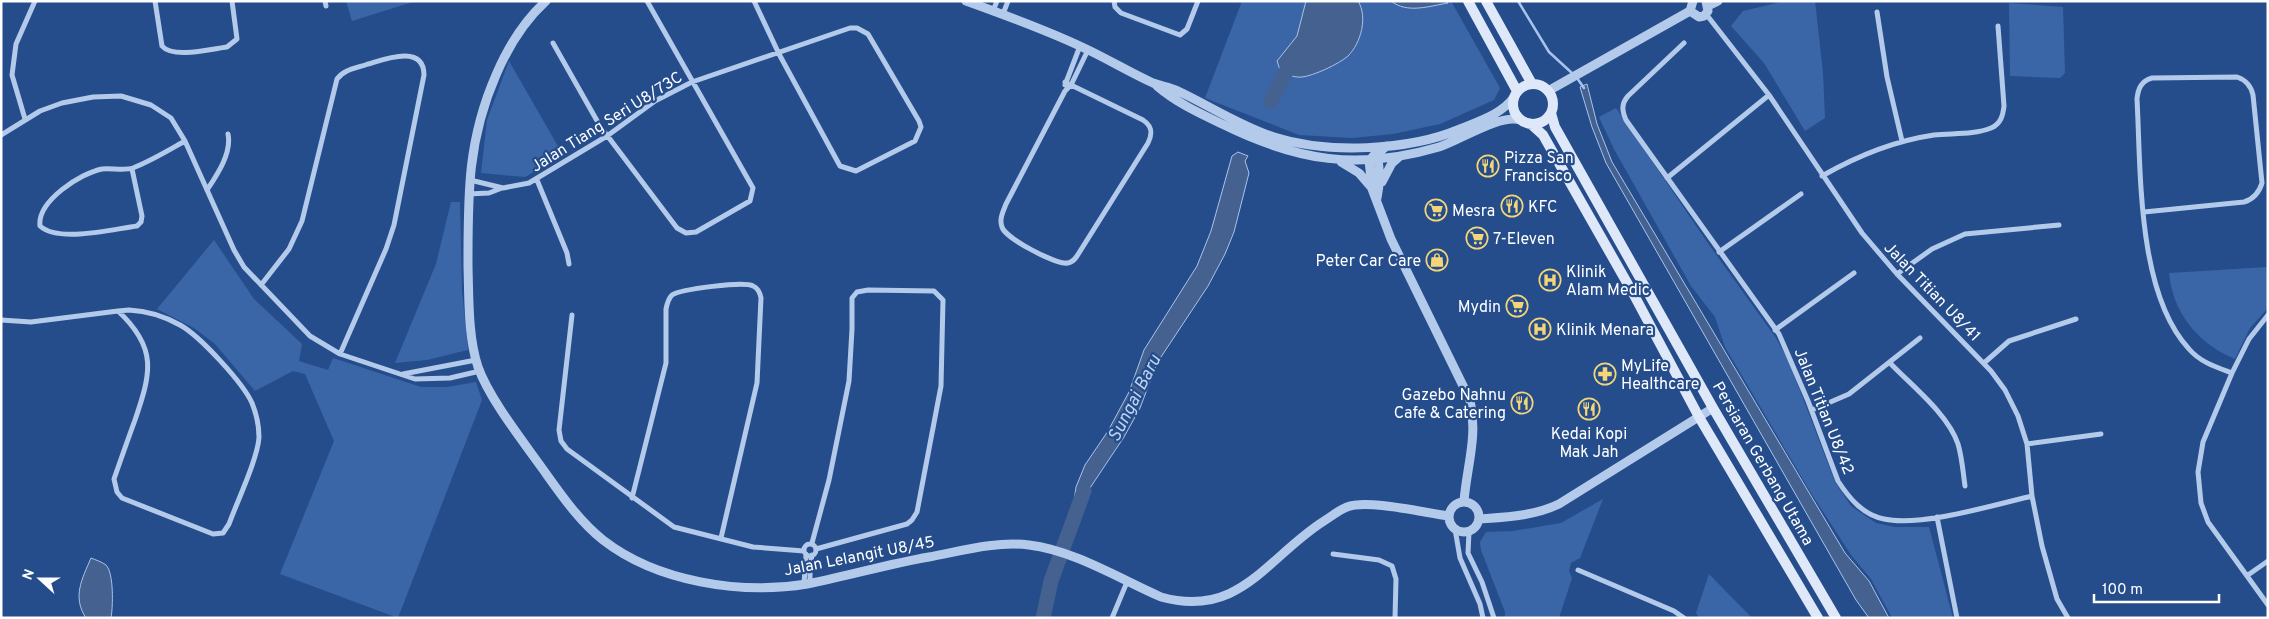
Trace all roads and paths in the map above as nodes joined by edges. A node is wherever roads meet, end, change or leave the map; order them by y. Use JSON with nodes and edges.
{"nodes":[{"id":1,"x":35,"y":1,"type":"edge"},
{"id":2,"x":155,"y":1,"type":"edge"},
{"id":3,"x":232,"y":1,"type":"edge"},
{"id":4,"x":546,"y":1,"type":"edge"},
{"id":5,"x":647,"y":1,"type":"edge"},
{"id":6,"x":754,"y":1,"type":"edge"},
{"id":7,"x":966,"y":1,"type":"edge"},
{"id":8,"x":997,"y":1,"type":"edge"},
{"id":9,"x":1008,"y":1,"type":"edge"},
{"id":10,"x":1114,"y":1,"type":"edge"},
{"id":11,"x":1198,"y":1,"type":"edge"},
{"id":12,"x":1693,"y":1,"type":"edge"},
{"id":13,"x":1718,"y":1,"type":"edge"},
{"id":14,"x":1488,"y":4,"type":"edge"},
{"id":15,"x":1470,"y":6,"type":"edge"},
{"id":16,"x":1707,"y":7,"type":"edge"},
{"id":17,"x":993,"y":11,"type":"junction"},
{"id":18,"x":1690,"y":11,"type":"junction"},
{"id":19,"x":1877,"y":12,"type":"dead end"},
{"id":20,"x":1003,"y":14,"type":"junction"},
{"id":21,"x":1998,"y":26,"type":"dead end"},
{"id":22,"x":553,"y":43,"type":"dead end"},
{"id":23,"x":1684,"y":43,"type":"dead end"},
{"id":24,"x":1084,"y":48,"type":"junction"},
{"id":25,"x":779,"y":54,"type":"junction"},
{"id":26,"x":692,"y":82,"type":"junction"},
{"id":27,"x":1065,"y":82,"type":"junction"},
{"id":28,"x":1532,"y":84,"type":"junction"},
{"id":29,"x":1071,"y":85,"type":"junction"},
{"id":30,"x":1065,"y":91,"type":"junction"},
{"id":31,"x":1548,"y":91,"type":"junction"},
{"id":32,"x":1516,"y":94,"type":"junction"},
{"id":33,"x":1769,"y":95,"type":"junction"},
{"id":34,"x":1551,"y":113,"type":"junction"},
{"id":35,"x":1219,"y":118,"type":"junction"},
{"id":36,"x":25,"y":119,"type":"junction"},
{"id":37,"x":1520,"y":120,"type":"junction"},
{"id":38,"x":1532,"y":125,"type":"junction"},
{"id":39,"x":228,"y":134,"type":"dead end"},
{"id":40,"x":1,"y":135,"type":"edge"},
{"id":41,"x":606,"y":136,"type":"junction"},
{"id":42,"x":186,"y":141,"type":"junction"},
{"id":43,"x":1902,"y":141,"type":"junction"},
{"id":44,"x":1388,"y":145,"type":"junction"},
{"id":45,"x":1356,"y":147,"type":"junction"},
{"id":46,"x":1400,"y":156,"type":"junction"},
{"id":47,"x":1373,"y":158,"type":"junction"},
{"id":48,"x":1336,"y":160,"type":"junction"},
{"id":49,"x":132,"y":169,"type":"junction"},
{"id":50,"x":1822,"y":176,"type":"junction"},
{"id":51,"x":1667,"y":178,"type":"junction"},
{"id":52,"x":469,"y":180,"type":"junction"},
{"id":53,"x":537,"y":180,"type":"junction"},
{"id":54,"x":1376,"y":187,"type":"junction"},
{"id":55,"x":503,"y":188,"type":"junction"},
{"id":56,"x":207,"y":190,"type":"junction"},
{"id":57,"x":468,"y":194,"type":"junction"},
{"id":58,"x":1802,"y":194,"type":"dead end"},
{"id":59,"x":2144,"y":212,"type":"junction"},
{"id":60,"x":2059,"y":225,"type":"dead end"},
{"id":61,"x":1719,"y":252,"type":"junction"},
{"id":62,"x":569,"y":264,"type":"dead end"},
{"id":63,"x":1854,"y":273,"type":"dead end"},
{"id":64,"x":1897,"y":274,"type":"junction"},
{"id":65,"x":261,"y":286,"type":"junction"},
{"id":66,"x":118,"y":311,"type":"junction"},
{"id":67,"x":572,"y":315,"type":"dead end"},
{"id":68,"x":2268,"y":315,"type":"edge"},
{"id":69,"x":2076,"y":319,"type":"dead end"},
{"id":70,"x":1,"y":320,"type":"edge"},
{"id":71,"x":1775,"y":330,"type":"junction"},
{"id":72,"x":1920,"y":338,"type":"dead end"},
{"id":73,"x":340,"y":354,"type":"junction"},
{"id":74,"x":476,"y":360,"type":"junction"},
{"id":75,"x":1890,"y":363,"type":"junction"},
{"id":76,"x":1984,"y":363,"type":"junction"},
{"id":77,"x":480,"y":371,"type":"junction"},
{"id":78,"x":2232,"y":374,"type":"junction"},
{"id":79,"x":403,"y":375,"type":"junction"},
{"id":80,"x":1714,"y":408,"type":"junction"},
{"id":81,"x":1812,"y":410,"type":"junction"},
{"id":82,"x":1699,"y":417,"type":"junction"},
{"id":83,"x":2100,"y":434,"type":"dead end"},
{"id":84,"x":2027,"y":444,"type":"junction"},
{"id":85,"x":1965,"y":486,"type":"dead end"},
{"id":86,"x":2032,"y":496,"type":"junction"},
{"id":87,"x":632,"y":498,"type":"junction"},
{"id":88,"x":1464,"y":501,"type":"junction"},
{"id":89,"x":1449,"y":516,"type":"junction"},
{"id":90,"x":1937,"y":517,"type":"junction"},
{"id":91,"x":1480,"y":519,"type":"junction"},
{"id":92,"x":1455,"y":529,"type":"junction"},
{"id":93,"x":1469,"y":532,"type":"junction"},
{"id":94,"x":721,"y":538,"type":"junction"},
{"id":95,"x":812,"y":543,"type":"junction"},
{"id":96,"x":816,"y":549,"type":"junction"},
{"id":97,"x":805,"y":552,"type":"junction"},
{"id":98,"x":1333,"y":554,"type":"dead end"},
{"id":99,"x":812,"y":555,"type":"junction"},
{"id":100,"x":2268,"y":561,"type":"edge"},
{"id":101,"x":1578,"y":570,"type":"dead end"},
{"id":102,"x":2248,"y":575,"type":"junction"},
{"id":103,"x":1127,"y":582,"type":"junction"},
{"id":104,"x":807,"y":584,"type":"junction"},
{"id":105,"x":2268,"y":605,"type":"edge"},
{"id":106,"x":1112,"y":618,"type":"edge"},
{"id":107,"x":1395,"y":618,"type":"edge"},
{"id":108,"x":1483,"y":618,"type":"edge"},
{"id":109,"x":1494,"y":618,"type":"edge"},
{"id":110,"x":1684,"y":618,"type":"edge"},
{"id":111,"x":1818,"y":618,"type":"edge"},
{"id":112,"x":1836,"y":618,"type":"edge"},
{"id":113,"x":1957,"y":618,"type":"edge"},
{"id":114,"x":2068,"y":618,"type":"edge"}],
"edges":[{"from":1,"to":36,"type":"street"},
{"from":2,"to":3,"type":"street"},
{"from":4,"to":52,"type":"street","name":"Jalan Lelangit U8/45"},
{"from":5,"to":26,"type":"street"},
{"from":6,"to":25,"type":"street"},
{"from":7,"to":17,"type":"street"},
{"from":8,"to":17,"type":"street"},
{"from":9,"to":20,"type":"street"},
{"from":10,"to":11,"type":"street"},
{"from":12,"to":18,"type":"street"},
{"from":13,"to":16,"type":"street"},
{"from":14,"to":28,"type":"main road"},
{"from":15,"to":32,"type":"main road"},
{"from":16,"to":18,"type":"street"},
{"from":16,"to":33,"type":"street","name":"Jalan Titian U8/41"},
{"from":17,"to":20,"type":"street"},
{"from":18,"to":31,"type":"street"},
{"from":19,"to":43,"type":"street"},
{"from":20,"to":24,"type":"street"},
{"from":21,"to":43,"type":"street"},
{"from":22,"to":41,"type":"street"},
{"from":23,"to":51,"type":"street","name":"Jalan Titian U8/42"},
{"from":24,"to":27,"type":"street"},
{"from":24,"to":29,"type":"street"},
{"from":24,"to":35,"type":"street"},
{"from":25,"to":25,"type":"street","name":"Jalan Tiang Seri U8/73C"},
{"from":25,"to":26,"type":"street","name":"Jalan Tiang Seri U8/73C"},
{"from":26,"to":41,"type":"street","name":"Jalan Tiang Seri U8/73C"},
{"from":26,"to":41,"type":"street"},
{"from":27,"to":29,"type":"street"},
{"from":27,"to":30,"type":"street"},
{"from":28,"to":31,"type":"main road"},
{"from":28,"to":32,"type":"main road"},
{"from":29,"to":30,"type":"street"},
{"from":29,"to":30,"type":"street"},
{"from":31,"to":34,"type":"main road"},
{"from":32,"to":37,"type":"main road"},
{"from":32,"to":44,"type":"street"},
{"from":33,"to":50,"type":"street","name":"Jalan Titian U8/41"},
{"from":33,"to":51,"type":"street"},
{"from":34,"to":38,"type":"main road"},
{"from":34,"to":80,"type":"main road","name":"Persiaran Gerbang Utama"},
{"from":35,"to":45,"type":"street"},
{"from":35,"to":48,"type":"street"},
{"from":36,"to":40,"type":"street"},
{"from":36,"to":42,"type":"street"},
{"from":37,"to":38,"type":"main road"},
{"from":37,"to":46,"type":"street"},
{"from":38,"to":82,"type":"main road","name":"Persiaran Gerbang Utama"},
{"from":39,"to":56,"type":"street"},
{"from":41,"to":53,"type":"street","name":"Jalan Tiang Seri U8/73C"},
{"from":42,"to":49,"type":"street"},
{"from":42,"to":56,"type":"street"},
{"from":43,"to":50,"type":"street"},
{"from":44,"to":45,"type":"street"},
{"from":44,"to":47,"type":"street"},
{"from":45,"to":47,"type":"street"},
{"from":46,"to":47,"type":"street"},
{"from":46,"to":54,"type":"street"},
{"from":47,"to":48,"type":"street"},
{"from":47,"to":54,"type":"street"},
{"from":48,"to":54,"type":"street"},
{"from":49,"to":49,"type":"street"},
{"from":50,"to":64,"type":"street","name":"Jalan Titian U8/41"},
{"from":51,"to":61,"type":"street","name":"Jalan Titian U8/42"},
{"from":52,"to":55,"type":"street","name":"Jalan Tiang Seri U8/73C"},
{"from":52,"to":57,"type":"street","name":"Jalan Lelangit U8/45"},
{"from":53,"to":55,"type":"street","name":"Jalan Tiang Seri U8/73C"},
{"from":53,"to":62,"type":"street"},
{"from":54,"to":88,"type":"street"},
{"from":55,"to":57,"type":"street","name":"Jalan Tiang Seri U8/73C"},
{"from":56,"to":65,"type":"street"},
{"from":57,"to":74,"type":"street","name":"Jalan Lelangit U8/45"},
{"from":58,"to":61,"type":"street"},
{"from":59,"to":59,"type":"street"},
{"from":59,"to":78,"type":"street"},
{"from":60,"to":64,"type":"street"},
{"from":61,"to":71,"type":"street","name":"Jalan Titian U8/42"},
{"from":63,"to":71,"type":"street"},
{"from":64,"to":76,"type":"street","name":"Jalan Titian U8/41"},
{"from":65,"to":73,"type":"street"},
{"from":65,"to":73,"type":"street"},
{"from":66,"to":66,"type":"street"},
{"from":66,"to":70,"type":"street"},
{"from":67,"to":87,"type":"street"},
{"from":68,"to":78,"type":"street"},
{"from":69,"to":76,"type":"street"},
{"from":71,"to":81,"type":"street","name":"Jalan Titian U8/42"},
{"from":72,"to":75,"type":"street"},
{"from":73,"to":79,"type":"street"},
{"from":74,"to":77,"type":"street","name":"Jalan Lelangit U8/45"},
{"from":74,"to":79,"type":"street"},
{"from":75,"to":81,"type":"street"},
{"from":75,"to":85,"type":"street"},
{"from":76,"to":84,"type":"street","name":"Jalan Titian U8/41"},
{"from":77,"to":79,"type":"street"},
{"from":77,"to":104,"type":"street","name":"Jalan Lelangit U8/45"},
{"from":78,"to":102,"type":"street"},
{"from":80,"to":82,"type":"street"},
{"from":80,"to":112,"type":"main road","name":"Persiaran Gerbang Utama"},
{"from":81,"to":90,"type":"street","name":"Jalan Titian U8/42"},
{"from":82,"to":91,"type":"street"},
{"from":82,"to":111,"type":"main road","name":"Persiaran Gerbang Utama"},
{"from":83,"to":84,"type":"street"},
{"from":84,"to":86,"type":"street","name":"Jalan Titian U8/41"},
{"from":86,"to":90,"type":"street","name":"Jalan Titian U8/42"},
{"from":86,"to":114,"type":"street","name":"Jalan Titian U8/41"},
{"from":87,"to":94,"type":"street"},
{"from":87,"to":94,"type":"street"},
{"from":88,"to":89,"type":"street"},
{"from":88,"to":91,"type":"street"},
{"from":89,"to":92,"type":"street"},
{"from":89,"to":103,"type":"street","name":"Jalan Lelangit U8/45"},
{"from":90,"to":113,"type":"street"},
{"from":91,"to":93,"type":"street"},
{"from":92,"to":93,"type":"street"},
{"from":92,"to":108,"type":"street"},
{"from":93,"to":109,"type":"street"},
{"from":94,"to":97,"type":"street"},
{"from":95,"to":96,"type":"street"},
{"from":95,"to":96,"type":"street"},
{"from":95,"to":97,"type":"street"},
{"from":96,"to":99,"type":"street"},
{"from":97,"to":99,"type":"street"},
{"from":97,"to":104,"type":"street"},
{"from":98,"to":107,"type":"street"},
{"from":99,"to":104,"type":"street"},
{"from":100,"to":102,"type":"street"},
{"from":101,"to":110,"type":"street"},
{"from":102,"to":105,"type":"street"},
{"from":103,"to":104,"type":"street","name":"Jalan Lelangit U8/45"},
{"from":103,"to":106,"type":"street"}]}
